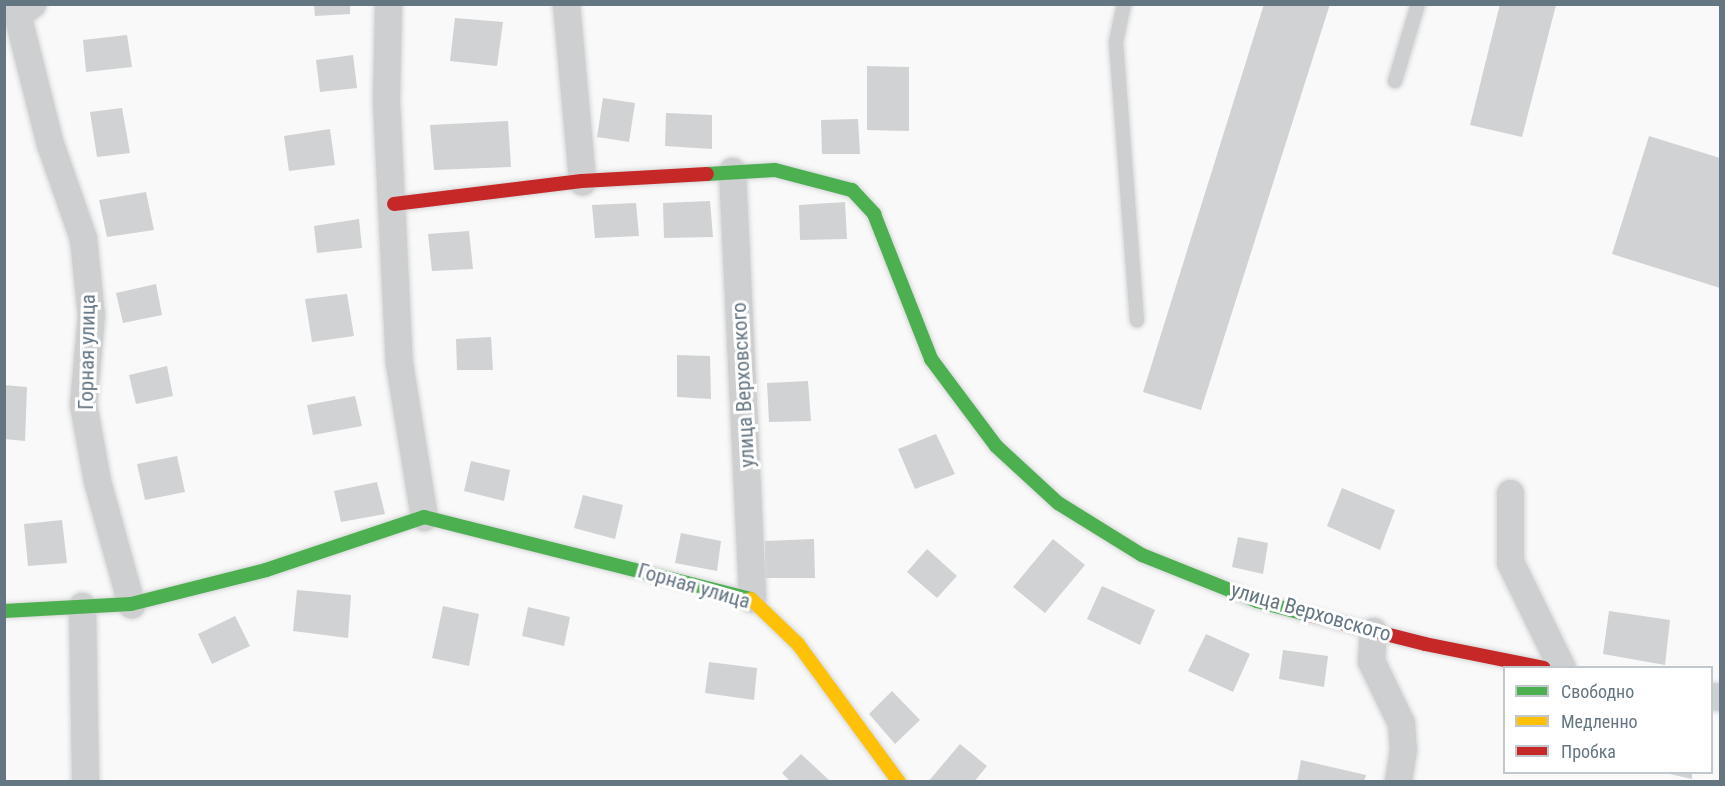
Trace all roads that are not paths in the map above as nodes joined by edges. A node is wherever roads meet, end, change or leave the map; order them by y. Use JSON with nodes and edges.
{"nodes":[{"id":1,"x":388,"y":4,"type":"edge"},
{"id":2,"x":566,"y":4,"type":"edge"},
{"id":3,"x":1124,"y":4,"type":"edge"},
{"id":4,"x":1418,"y":4,"type":"edge"},
{"id":5,"x":20,"y":8,"type":"edge"},
{"id":6,"x":1395,"y":81,"type":"dead end"},
{"id":7,"x":732,"y":171,"type":"junction"},
{"id":8,"x":582,"y":181,"type":"junction"},
{"id":9,"x":394,"y":204,"type":"junction"},
{"id":10,"x":1137,"y":320,"type":"dead end"},
{"id":11,"x":1510,"y":493,"type":"dead end"},
{"id":12,"x":424,"y":517,"type":"junction"},
{"id":13,"x":752,"y":598,"type":"junction"},
{"id":14,"x":131,"y":604,"type":"junction"},
{"id":15,"x":82,"y":606,"type":"junction"},
{"id":16,"x":4,"y":611,"type":"edge"},
{"id":17,"x":1373,"y":631,"type":"junction"},
{"id":18,"x":1535,"y":666,"type":"edge"},
{"id":19,"x":1561,"y":666,"type":"edge"},
{"id":20,"x":887,"y":778,"type":"edge"},
{"id":21,"x":85,"y":782,"type":"edge"},
{"id":22,"x":1398,"y":782,"type":"edge"}],
"edges":[{"from":1,"to":9,"type":"street"},
{"from":2,"to":8,"type":"street"},
{"from":3,"to":10,"type":"lane"},
{"from":4,"to":6,"type":"lane"},
{"from":5,"to":14,"type":"street","name":"Горная улица"},
{"from":7,"to":8,"type":"street","name":"улица Верховского"},
{"from":7,"to":13,"type":"street","name":"улица Верховского"},
{"from":7,"to":17,"type":"street","name":"улица Верховского"},
{"from":8,"to":9,"type":"street","name":"улица Верховского"},
{"from":9,"to":12,"type":"street"},
{"from":11,"to":19,"type":"street"},
{"from":12,"to":13,"type":"street","name":"Горная улица"},
{"from":12,"to":14,"type":"street"},
{"from":13,"to":20,"type":"street","name":"Горная улица"},
{"from":14,"to":15,"type":"street"},
{"from":15,"to":16,"type":"street"},
{"from":15,"to":21,"type":"street"},
{"from":17,"to":18,"type":"street","name":"улица Верховского"},
{"from":17,"to":22,"type":"street"}]}
